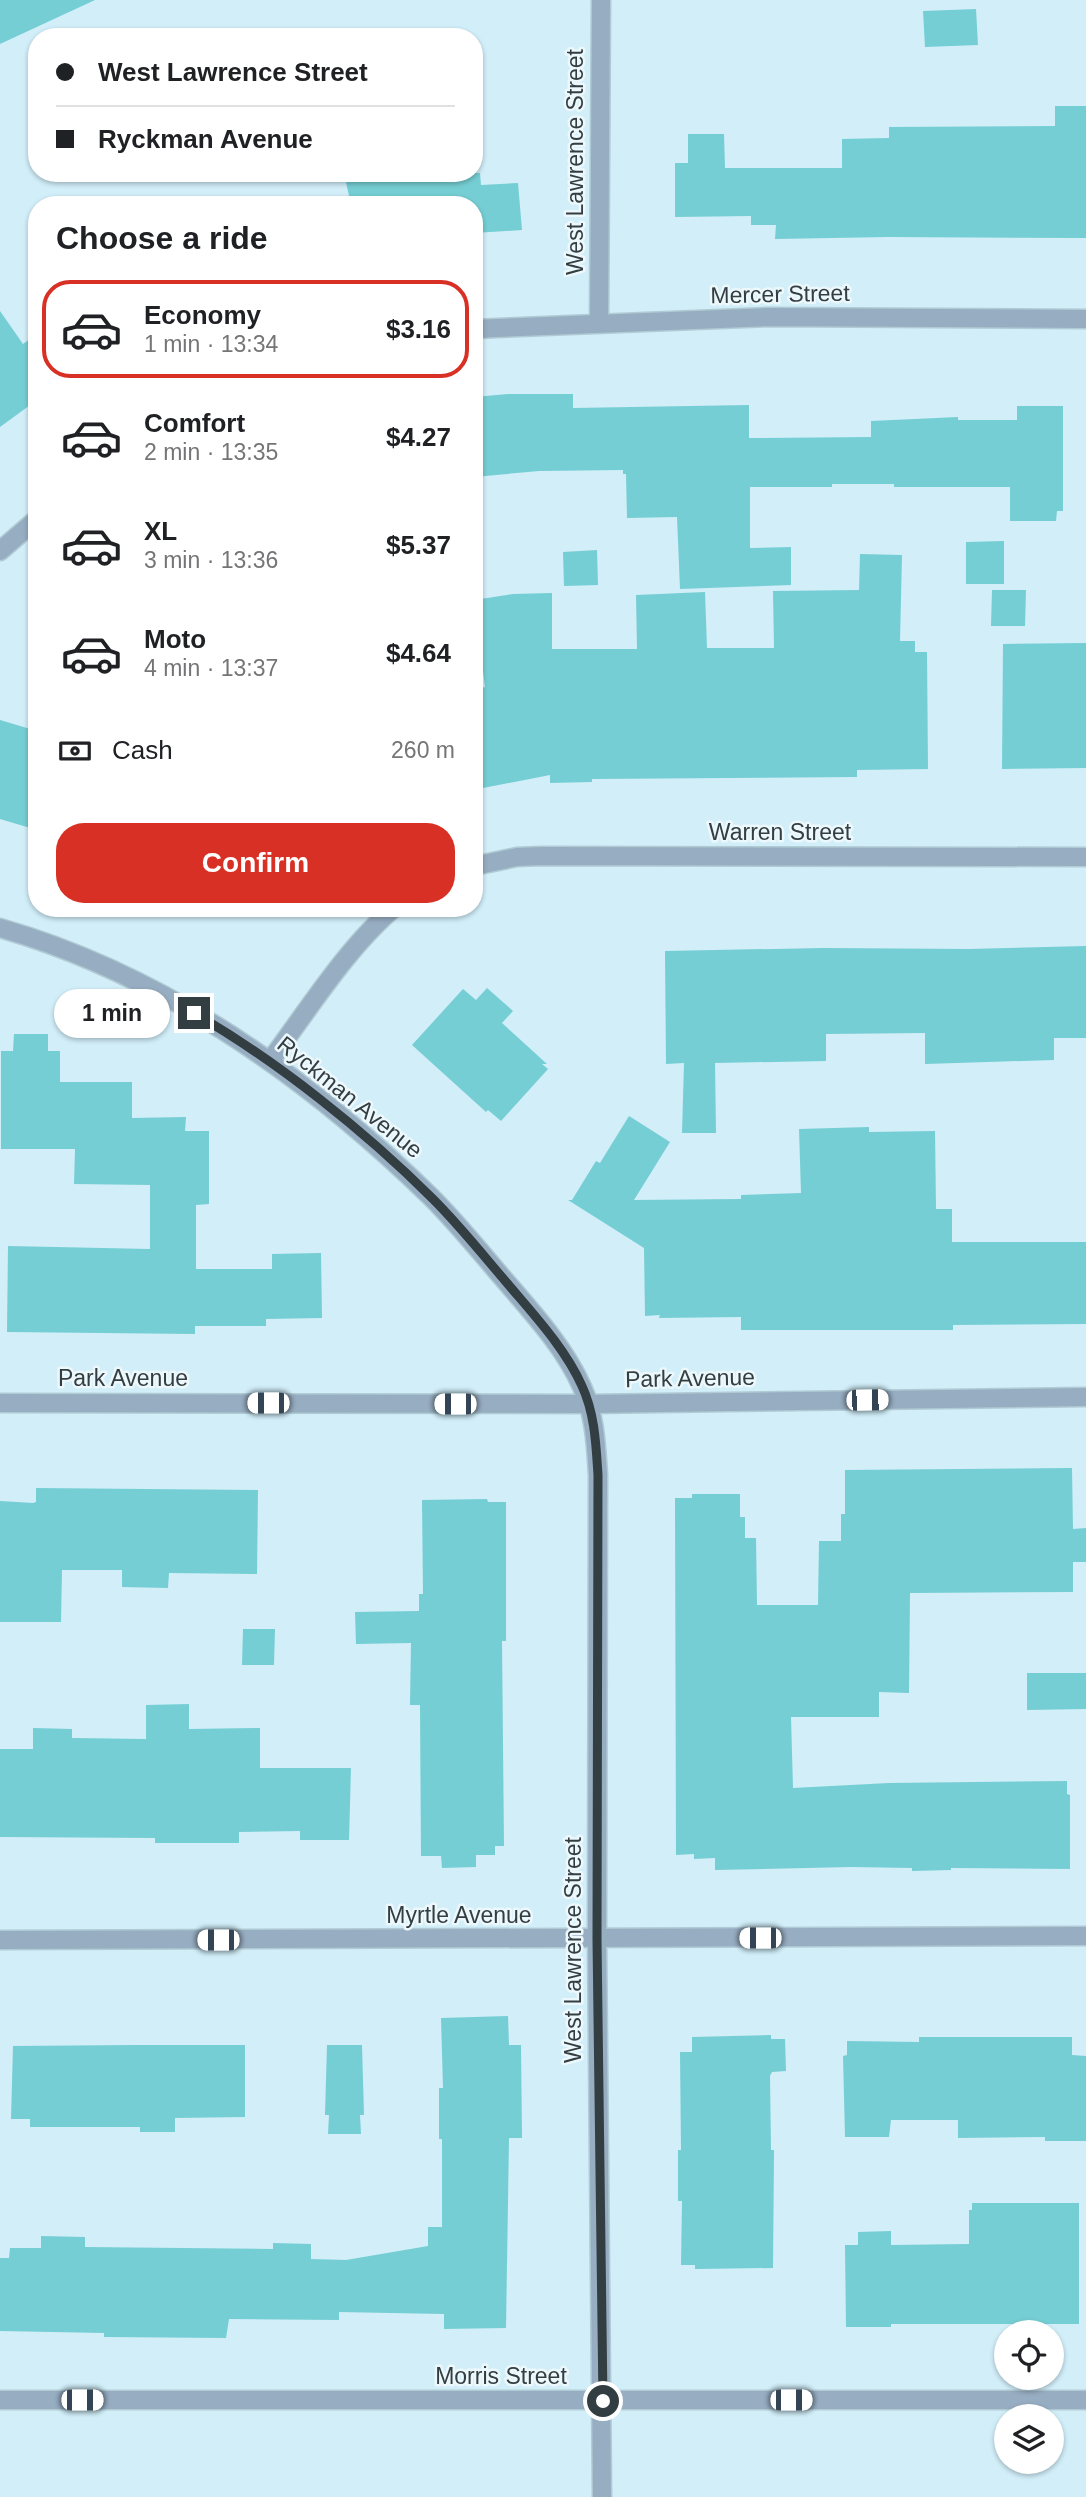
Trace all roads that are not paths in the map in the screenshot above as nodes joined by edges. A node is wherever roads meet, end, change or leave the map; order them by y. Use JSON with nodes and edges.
{"nodes":[{"id":1,"x":601,"y":0,"type":"edge"},
{"id":2,"x":1086,"y":319,"type":"edge"},
{"id":3,"x":599,"y":324,"type":"junction"},
{"id":4,"x":483,"y":328,"type":"edge"},
{"id":5,"x":28,"y":527,"type":"edge"},
{"id":6,"x":0,"y":551,"type":"edge"},
{"id":7,"x":1086,"y":857,"type":"edge"},
{"id":8,"x":483,"y":863,"type":"edge"},
{"id":9,"x":384,"y":917,"type":"edge"},
{"id":10,"x":0,"y":928,"type":"edge"},
{"id":11,"x":270,"y":1061,"type":"junction"},
{"id":12,"x":1086,"y":1397,"type":"edge"},
{"id":13,"x":0,"y":1403,"type":"edge"},
{"id":14,"x":589,"y":1404,"type":"junction"},
{"id":15,"x":1086,"y":1936,"type":"edge"},
{"id":16,"x":597,"y":1939,"type":"junction"},
{"id":17,"x":0,"y":1940,"type":"edge"},
{"id":18,"x":0,"y":2400,"type":"edge"},
{"id":19,"x":1086,"y":2400,"type":"edge"},
{"id":20,"x":603,"y":2401,"type":"junction"},
{"id":21,"x":602,"y":2497,"type":"edge"}],
"edges":[{"from":1,"to":3,"type":"street","name":"West Lawrence Street"},
{"from":2,"to":3,"type":"street","name":"Mercer Street"},
{"from":3,"to":4,"type":"street","name":"Mercer Street"},
{"from":5,"to":6,"type":"street"},
{"from":7,"to":8,"type":"street","name":"Warren Street"},
{"from":9,"to":11,"type":"street"},
{"from":10,"to":11,"type":"street","name":"Ryckman Avenue"},
{"from":11,"to":14,"type":"street","name":"Ryckman Avenue"},
{"from":12,"to":14,"type":"street","name":"Park Avenue"},
{"from":13,"to":14,"type":"street","name":"Park Avenue"},
{"from":14,"to":16,"type":"street","name":"West Lawrence Street"},
{"from":15,"to":16,"type":"street","name":"Myrtle Avenue"},
{"from":16,"to":17,"type":"street","name":"Myrtle Avenue"},
{"from":16,"to":20,"type":"street","name":"West Lawrence Street"},
{"from":18,"to":20,"type":"street","name":"Morris Street"},
{"from":19,"to":20,"type":"street","name":"Morris Street"},
{"from":20,"to":21,"type":"street","name":"West Lawrence Street"}]}
